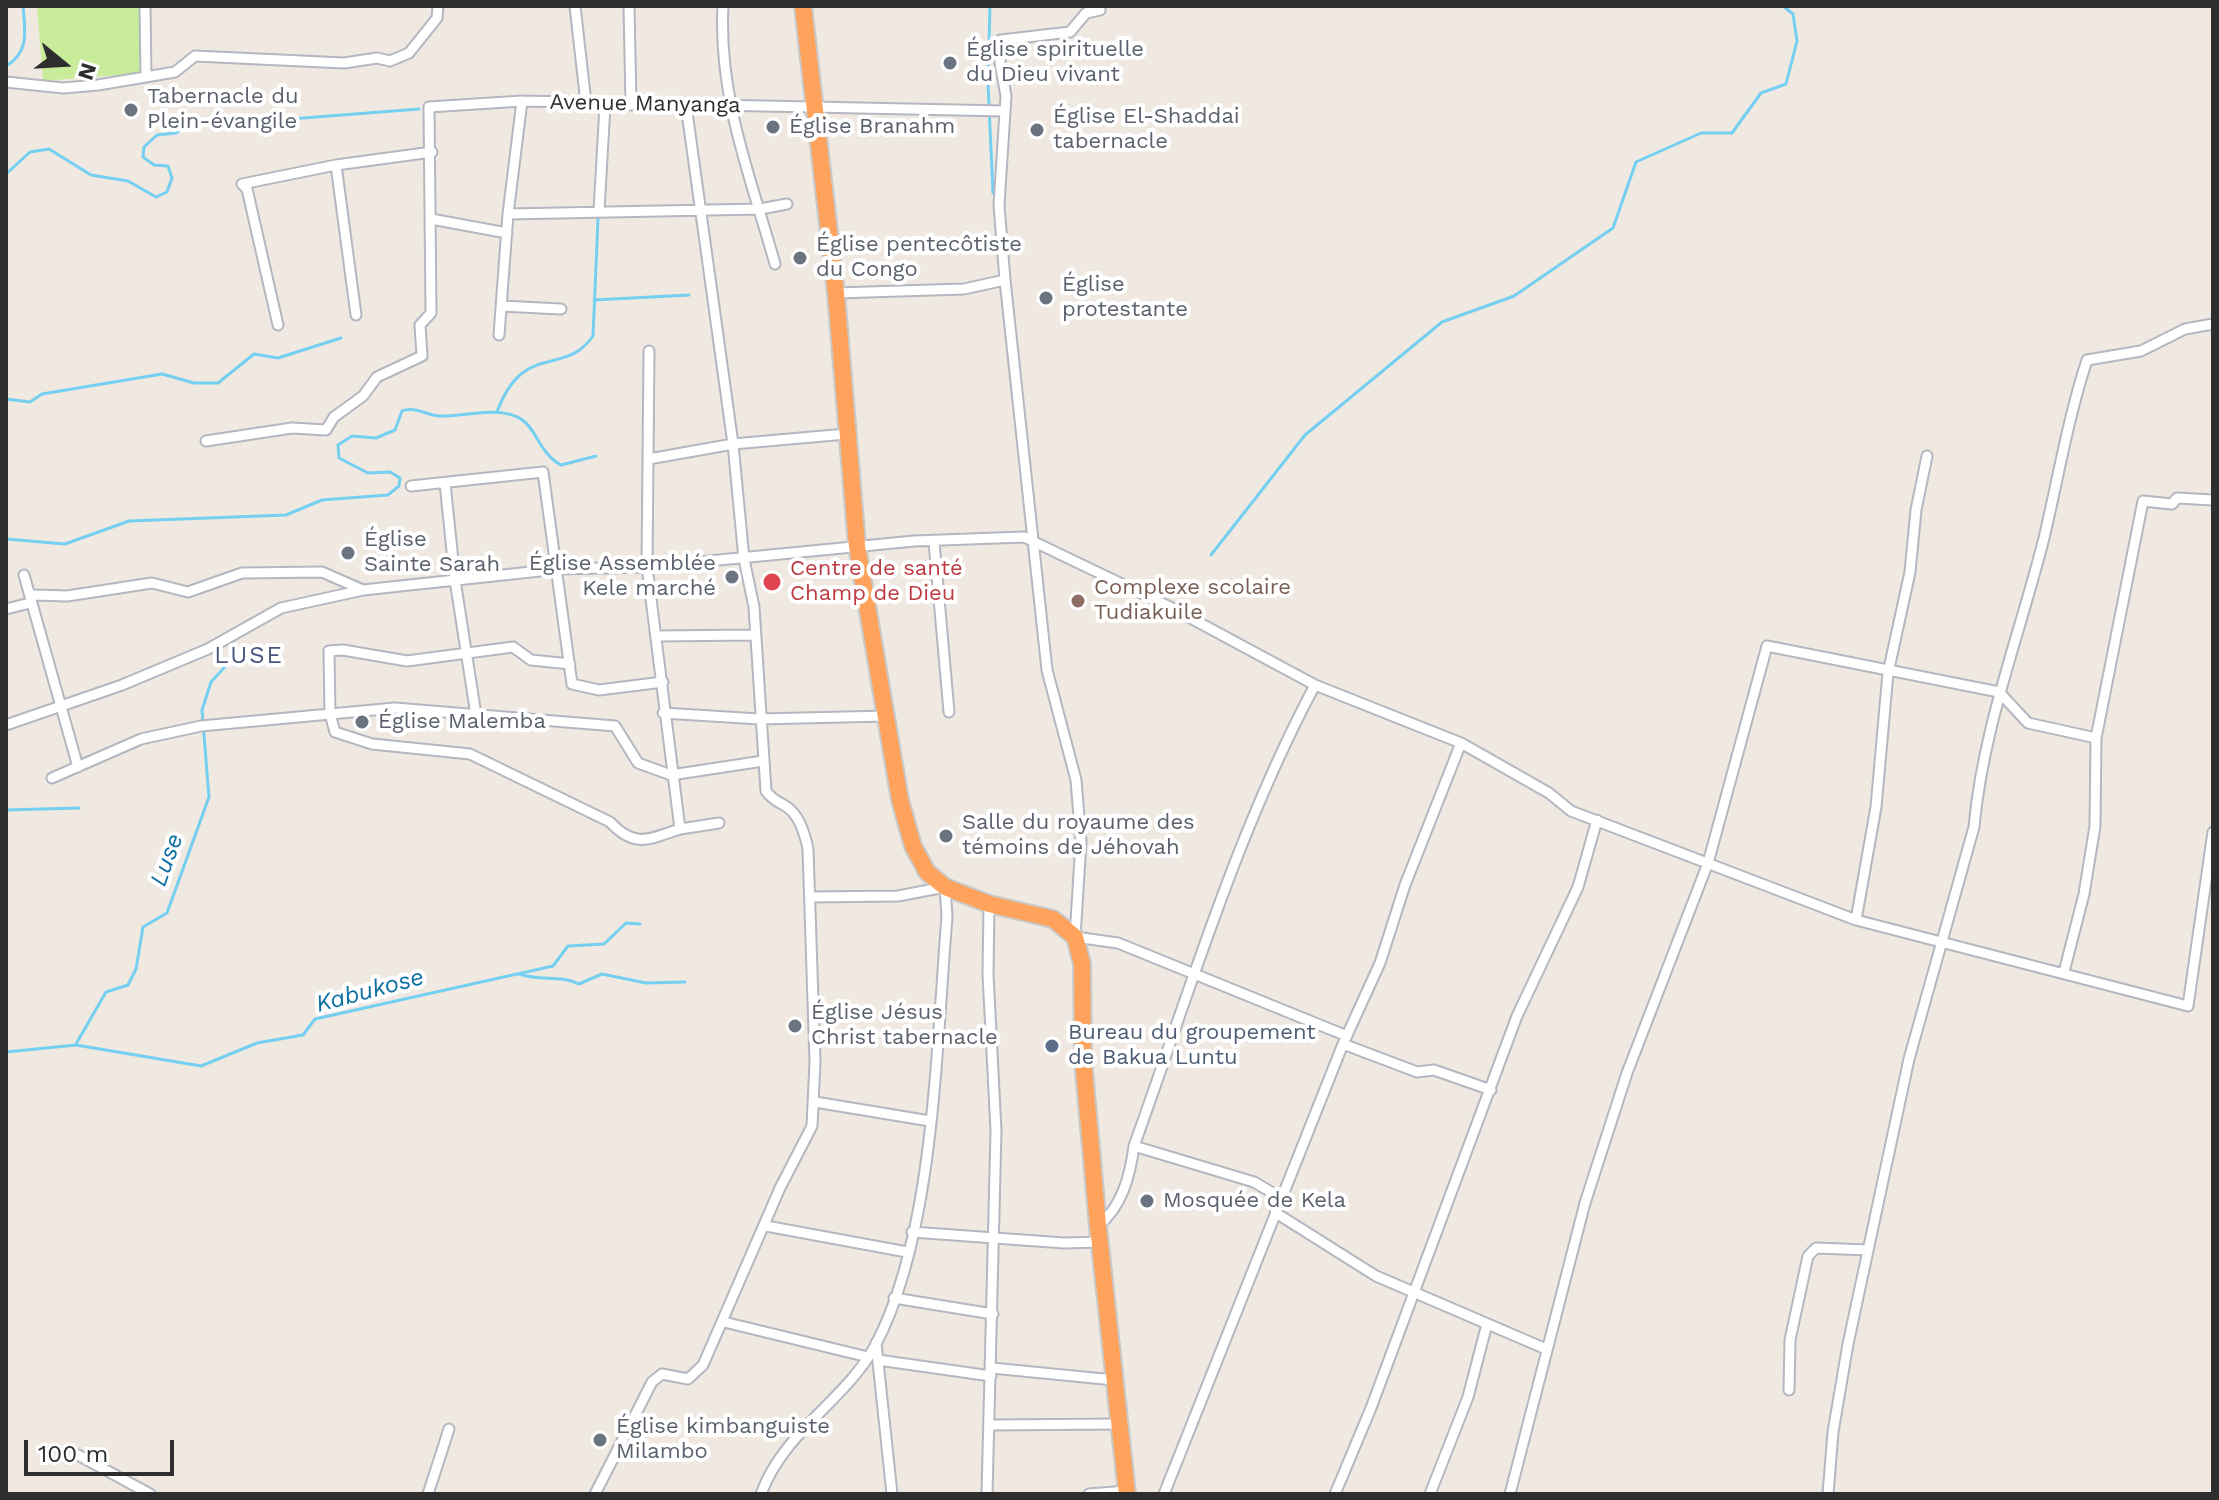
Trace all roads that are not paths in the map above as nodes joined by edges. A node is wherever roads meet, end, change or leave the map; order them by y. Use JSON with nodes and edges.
{"nodes":[{"id":1,"x":145,"y":6,"type":"edge"},
{"id":2,"x":438,"y":6,"type":"edge"},
{"id":3,"x":575,"y":6,"type":"edge"},
{"id":4,"x":629,"y":6,"type":"edge"},
{"id":5,"x":723,"y":6,"type":"edge"},
{"id":6,"x":803,"y":6,"type":"edge"},
{"id":7,"x":1100,"y":6,"type":"edge"},
{"id":8,"x":146,"y":76,"type":"junction"},
{"id":9,"x":6,"y":82,"type":"edge"},
{"id":10,"x":522,"y":101,"type":"junction"},
{"id":11,"x":586,"y":103,"type":"junction"},
{"id":12,"x":728,"y":103,"type":"junction"},
{"id":13,"x":605,"y":105,"type":"junction"},
{"id":14,"x":631,"y":105,"type":"junction"},
{"id":15,"x":686,"y":105,"type":"junction"},
{"id":16,"x":814,"y":110,"type":"junction"},
{"id":17,"x":1005,"y":111,"type":"junction"},
{"id":18,"x":432,"y":152,"type":"junction"},
{"id":19,"x":336,"y":165,"type":"junction"},
{"id":20,"x":787,"y":204,"type":"dead end"},
{"id":21,"x":760,"y":209,"type":"junction"},
{"id":22,"x":599,"y":211,"type":"junction"},
{"id":23,"x":699,"y":211,"type":"junction"},
{"id":24,"x":508,"y":214,"type":"junction"},
{"id":25,"x":431,"y":219,"type":"junction"},
{"id":26,"x":507,"y":233,"type":"junction"},
{"id":27,"x":775,"y":264,"type":"dead end"},
{"id":28,"x":1005,"y":280,"type":"junction"},
{"id":29,"x":836,"y":293,"type":"junction"},
{"id":30,"x":501,"y":306,"type":"junction"},
{"id":31,"x":561,"y":309,"type":"dead end"},
{"id":32,"x":356,"y":315,"type":"dead end"},
{"id":33,"x":2213,"y":324,"type":"edge"},
{"id":34,"x":278,"y":325,"type":"dead end"},
{"id":35,"x":499,"y":335,"type":"dead end"},
{"id":36,"x":649,"y":351,"type":"dead end"},
{"id":37,"x":846,"y":434,"type":"junction"},
{"id":38,"x":206,"y":441,"type":"dead end"},
{"id":39,"x":733,"y":444,"type":"junction"},
{"id":40,"x":1927,"y":456,"type":"dead end"},
{"id":41,"x":649,"y":459,"type":"junction"},
{"id":42,"x":445,"y":483,"type":"junction"},
{"id":43,"x":411,"y":486,"type":"dead end"},
{"id":44,"x":2213,"y":500,"type":"edge"},
{"id":45,"x":1030,"y":538,"type":"junction"},
{"id":46,"x":934,"y":542,"type":"junction"},
{"id":47,"x":857,"y":546,"type":"junction"},
{"id":48,"x":744,"y":559,"type":"junction"},
{"id":49,"x":647,"y":567,"type":"junction"},
{"id":50,"x":559,"y":569,"type":"junction"},
{"id":51,"x":24,"y":575,"type":"dead end"},
{"id":52,"x":455,"y":580,"type":"junction"},
{"id":53,"x":363,"y":590,"type":"junction"},
{"id":54,"x":30,"y":603,"type":"junction"},
{"id":55,"x":6,"y":609,"type":"edge"},
{"id":56,"x":755,"y":635,"type":"junction"},
{"id":57,"x":656,"y":636,"type":"junction"},
{"id":58,"x":466,"y":653,"type":"junction"},
{"id":59,"x":570,"y":664,"type":"junction"},
{"id":60,"x":1888,"y":673,"type":"junction"},
{"id":61,"x":663,"y":682,"type":"junction"},
{"id":62,"x":1315,"y":685,"type":"junction"},
{"id":63,"x":1999,"y":692,"type":"junction"},
{"id":64,"x":63,"y":703,"type":"junction"},
{"id":65,"x":949,"y":712,"type":"dead end"},
{"id":66,"x":663,"y":713,"type":"junction"},
{"id":67,"x":330,"y":714,"type":"junction"},
{"id":68,"x":476,"y":715,"type":"junction"},
{"id":69,"x":887,"y":716,"type":"junction"},
{"id":70,"x":759,"y":719,"type":"junction"},
{"id":71,"x":6,"y":725,"type":"edge"},
{"id":72,"x":2096,"y":738,"type":"junction"},
{"id":73,"x":1461,"y":743,"type":"junction"},
{"id":74,"x":763,"y":761,"type":"junction"},
{"id":75,"x":78,"y":767,"type":"junction"},
{"id":76,"x":671,"y":775,"type":"junction"},
{"id":77,"x":52,"y":778,"type":"dead end"},
{"id":78,"x":1597,"y":820,"type":"junction"},
{"id":79,"x":719,"y":823,"type":"dead end"},
{"id":80,"x":680,"y":829,"type":"junction"},
{"id":81,"x":2213,"y":832,"type":"edge"},
{"id":82,"x":1708,"y":863,"type":"junction"},
{"id":83,"x":945,"y":887,"type":"junction"},
{"id":84,"x":810,"y":897,"type":"junction"},
{"id":85,"x":989,"y":904,"type":"junction"},
{"id":86,"x":1856,"y":920,"type":"junction"},
{"id":87,"x":1075,"y":937,"type":"junction"},
{"id":88,"x":1942,"y":941,"type":"junction"},
{"id":89,"x":2064,"y":972,"type":"junction"},
{"id":90,"x":1196,"y":976,"type":"junction"},
{"id":91,"x":1345,"y":1040,"type":"junction"},
{"id":92,"x":1491,"y":1090,"type":"junction"},
{"id":93,"x":815,"y":1102,"type":"junction"},
{"id":94,"x":930,"y":1121,"type":"junction"},
{"id":95,"x":1134,"y":1146,"type":"junction"},
{"id":96,"x":1276,"y":1213,"type":"junction"},
{"id":97,"x":766,"y":1226,"type":"junction"},
{"id":98,"x":912,"y":1232,"type":"junction"},
{"id":99,"x":1099,"y":1234,"type":"junction"},
{"id":100,"x":995,"y":1236,"type":"junction"},
{"id":101,"x":1868,"y":1250,"type":"junction"},
{"id":102,"x":907,"y":1252,"type":"junction"},
{"id":103,"x":1413,"y":1293,"type":"junction"},
{"id":104,"x":894,"y":1298,"type":"junction"},
{"id":105,"x":993,"y":1314,"type":"junction"},
{"id":106,"x":724,"y":1322,"type":"junction"},
{"id":107,"x":1487,"y":1324,"type":"junction"},
{"id":108,"x":1546,"y":1349,"type":"junction"},
{"id":109,"x":873,"y":1359,"type":"junction"},
{"id":110,"x":992,"y":1372,"type":"junction"},
{"id":111,"x":1114,"y":1380,"type":"junction"},
{"id":112,"x":1789,"y":1390,"type":"dead end"},
{"id":113,"x":1119,"y":1424,"type":"junction"},
{"id":114,"x":989,"y":1425,"type":"junction"},
{"id":115,"x":449,"y":1429,"type":"dead end"},
{"id":116,"x":78,"y":1455,"type":"dead end"},
{"id":117,"x":1127,"y":1492,"type":"edge"},
{"id":118,"x":150,"y":1494,"type":"edge"},
{"id":119,"x":428,"y":1494,"type":"edge"},
{"id":120,"x":595,"y":1494,"type":"edge"},
{"id":121,"x":761,"y":1494,"type":"edge"},
{"id":122,"x":892,"y":1494,"type":"edge"},
{"id":123,"x":987,"y":1494,"type":"edge"},
{"id":124,"x":1089,"y":1494,"type":"edge"},
{"id":125,"x":1164,"y":1494,"type":"edge"},
{"id":126,"x":1335,"y":1494,"type":"edge"},
{"id":127,"x":1430,"y":1494,"type":"edge"},
{"id":128,"x":1510,"y":1494,"type":"edge"},
{"id":129,"x":1828,"y":1494,"type":"edge"}],
"edges":[{"from":1,"to":8,"type":"street"},
{"from":2,"to":8,"type":"street"},
{"from":3,"to":11,"type":"street"},
{"from":4,"to":14,"type":"street"},
{"from":5,"to":12,"type":"street"},
{"from":6,"to":16,"type":"highway"},
{"from":7,"to":17,"type":"street"},
{"from":8,"to":9,"type":"street"},
{"from":10,"to":11,"type":"street","name":"Avenue Manyanga"},
{"from":10,"to":18,"type":"street","name":"Avenue Manyanga"},
{"from":10,"to":24,"type":"street"},
{"from":11,"to":13,"type":"street","name":"Avenue Manyanga"},
{"from":12,"to":15,"type":"street","name":"Avenue Manyanga"},
{"from":12,"to":16,"type":"street","name":"Avenue Manyanga"},
{"from":12,"to":21,"type":"street"},
{"from":13,"to":14,"type":"street","name":"Avenue Manyanga"},
{"from":13,"to":22,"type":"street"},
{"from":14,"to":15,"type":"street","name":"Avenue Manyanga"},
{"from":15,"to":23,"type":"street"},
{"from":16,"to":17,"type":"street","name":"Avenue Manyanga"},
{"from":16,"to":29,"type":"highway"},
{"from":17,"to":28,"type":"street"},
{"from":18,"to":19,"type":"street"},
{"from":18,"to":25,"type":"street"},
{"from":19,"to":32,"type":"street"},
{"from":19,"to":34,"type":"street"},
{"from":20,"to":21,"type":"street"},
{"from":21,"to":23,"type":"street"},
{"from":21,"to":27,"type":"street"},
{"from":22,"to":23,"type":"street"},
{"from":22,"to":24,"type":"street"},
{"from":23,"to":39,"type":"street"},
{"from":24,"to":26,"type":"street"},
{"from":25,"to":26,"type":"street"},
{"from":25,"to":38,"type":"street"},
{"from":26,"to":30,"type":"street"},
{"from":28,"to":29,"type":"street"},
{"from":28,"to":45,"type":"street"},
{"from":29,"to":37,"type":"highway"},
{"from":30,"to":31,"type":"street"},
{"from":30,"to":35,"type":"street"},
{"from":33,"to":63,"type":"street"},
{"from":36,"to":41,"type":"street"},
{"from":37,"to":39,"type":"street"},
{"from":37,"to":47,"type":"highway"},
{"from":39,"to":41,"type":"street"},
{"from":39,"to":48,"type":"street"},
{"from":40,"to":60,"type":"street"},
{"from":41,"to":49,"type":"street"},
{"from":42,"to":43,"type":"street"},
{"from":42,"to":50,"type":"street"},
{"from":42,"to":52,"type":"street"},
{"from":44,"to":72,"type":"street"},
{"from":45,"to":46,"type":"street"},
{"from":45,"to":62,"type":"street"},
{"from":45,"to":87,"type":"street"},
{"from":46,"to":47,"type":"street"},
{"from":46,"to":65,"type":"street"},
{"from":47,"to":48,"type":"street"},
{"from":47,"to":69,"type":"highway"},
{"from":48,"to":49,"type":"street"},
{"from":48,"to":56,"type":"street"},
{"from":49,"to":50,"type":"street"},
{"from":49,"to":57,"type":"street"},
{"from":50,"to":52,"type":"street"},
{"from":50,"to":59,"type":"street"},
{"from":51,"to":54,"type":"street"},
{"from":52,"to":53,"type":"street"},
{"from":52,"to":58,"type":"street"},
{"from":53,"to":54,"type":"street"},
{"from":53,"to":64,"type":"street"},
{"from":54,"to":55,"type":"street"},
{"from":54,"to":64,"type":"street"},
{"from":56,"to":57,"type":"street"},
{"from":56,"to":70,"type":"street"},
{"from":57,"to":61,"type":"street"},
{"from":58,"to":59,"type":"street"},
{"from":58,"to":67,"type":"street"},
{"from":58,"to":68,"type":"street"},
{"from":59,"to":61,"type":"street"},
{"from":60,"to":63,"type":"street"},
{"from":60,"to":82,"type":"street"},
{"from":60,"to":86,"type":"street"},
{"from":61,"to":66,"type":"street"},
{"from":62,"to":73,"type":"street"},
{"from":62,"to":90,"type":"street"},
{"from":63,"to":72,"type":"street"},
{"from":63,"to":88,"type":"street"},
{"from":64,"to":71,"type":"street"},
{"from":64,"to":75,"type":"street"},
{"from":66,"to":70,"type":"street"},
{"from":66,"to":76,"type":"street"},
{"from":67,"to":68,"type":"street"},
{"from":67,"to":75,"type":"street"},
{"from":67,"to":80,"type":"street"},
{"from":68,"to":76,"type":"street"},
{"from":69,"to":70,"type":"street"},
{"from":69,"to":83,"type":"highway"},
{"from":70,"to":74,"type":"street"},
{"from":72,"to":89,"type":"street"},
{"from":73,"to":78,"type":"street"},
{"from":73,"to":91,"type":"street"},
{"from":74,"to":76,"type":"street"},
{"from":74,"to":84,"type":"street"},
{"from":75,"to":77,"type":"street"},
{"from":76,"to":80,"type":"street"},
{"from":78,"to":82,"type":"street"},
{"from":78,"to":92,"type":"street"},
{"from":79,"to":80,"type":"street"},
{"from":81,"to":89,"type":"street"},
{"from":82,"to":86,"type":"street"},
{"from":82,"to":108,"type":"street"},
{"from":83,"to":84,"type":"street"},
{"from":83,"to":85,"type":"highway"},
{"from":83,"to":94,"type":"street"},
{"from":84,"to":93,"type":"street"},
{"from":85,"to":87,"type":"highway"},
{"from":85,"to":100,"type":"street"},
{"from":86,"to":88,"type":"street"},
{"from":87,"to":90,"type":"street"},
{"from":87,"to":99,"type":"highway"},
{"from":88,"to":89,"type":"street"},
{"from":88,"to":101,"type":"street"},
{"from":90,"to":91,"type":"street"},
{"from":90,"to":95,"type":"street"},
{"from":91,"to":92,"type":"street"},
{"from":91,"to":96,"type":"street"},
{"from":92,"to":103,"type":"street"},
{"from":93,"to":94,"type":"street"},
{"from":93,"to":97,"type":"street"},
{"from":94,"to":98,"type":"street"},
{"from":95,"to":96,"type":"street"},
{"from":95,"to":99,"type":"street"},
{"from":96,"to":103,"type":"street"},
{"from":96,"to":125,"type":"street"},
{"from":97,"to":102,"type":"street"},
{"from":97,"to":106,"type":"street"},
{"from":98,"to":100,"type":"street"},
{"from":98,"to":102,"type":"street"},
{"from":99,"to":100,"type":"street"},
{"from":99,"to":111,"type":"highway"},
{"from":100,"to":105,"type":"street"},
{"from":101,"to":112,"type":"street"},
{"from":101,"to":129,"type":"street"},
{"from":102,"to":104,"type":"street"},
{"from":103,"to":107,"type":"street"},
{"from":103,"to":126,"type":"street"},
{"from":104,"to":105,"type":"street"},
{"from":104,"to":109,"type":"street"},
{"from":105,"to":110,"type":"street"},
{"from":106,"to":109,"type":"street"},
{"from":106,"to":120,"type":"street"},
{"from":107,"to":108,"type":"street"},
{"from":107,"to":127,"type":"street"},
{"from":108,"to":128,"type":"street"},
{"from":109,"to":110,"type":"street"},
{"from":109,"to":121,"type":"street"},
{"from":109,"to":122,"type":"street"},
{"from":110,"to":111,"type":"street"},
{"from":110,"to":114,"type":"street"},
{"from":111,"to":113,"type":"highway"},
{"from":113,"to":114,"type":"street"},
{"from":113,"to":117,"type":"highway"},
{"from":114,"to":123,"type":"street"},
{"from":115,"to":119,"type":"street"},
{"from":116,"to":118,"type":"street"},
{"from":117,"to":124,"type":"street"}]}
